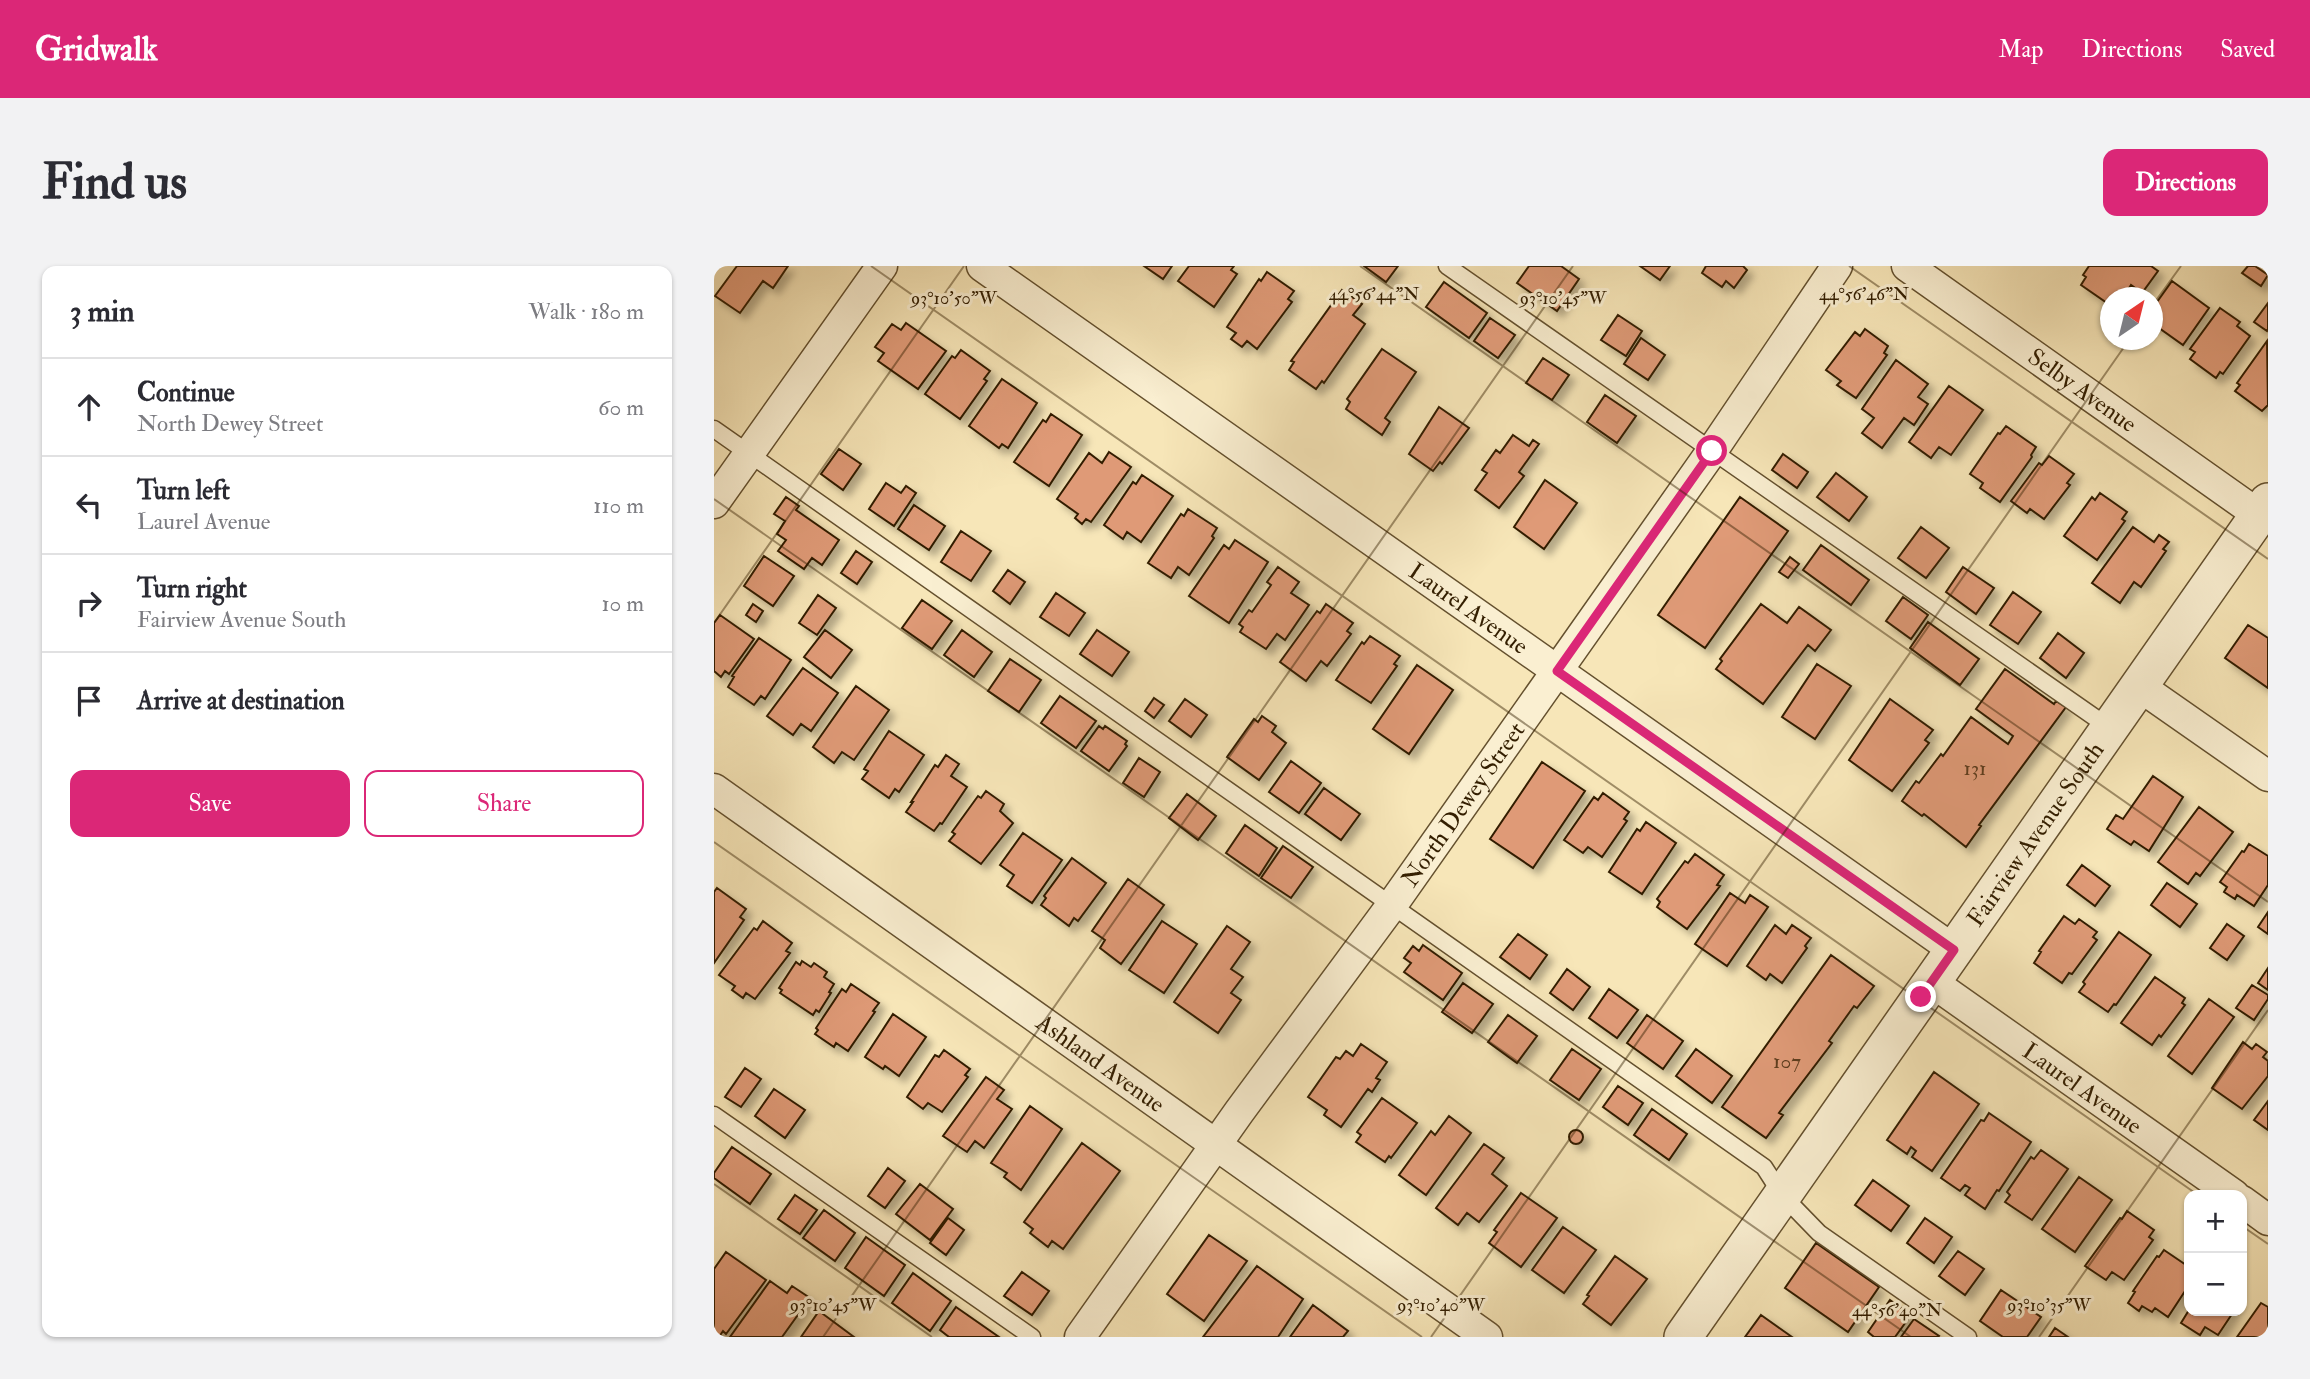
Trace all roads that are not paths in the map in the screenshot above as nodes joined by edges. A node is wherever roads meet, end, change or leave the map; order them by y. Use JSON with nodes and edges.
{"nodes":[{"id":1,"x":882,"y":266,"type":"edge"},
{"id":2,"x":982,"y":266,"type":"edge"},
{"id":3,"x":1447,"y":266,"type":"edge"},
{"id":4,"x":1837,"y":266,"type":"edge"},
{"id":5,"x":1907,"y":266,"type":"edge"},
{"id":6,"x":714,"y":429,"type":"edge"},
{"id":7,"x":1712,"y":451,"type":"junction"},
{"id":8,"x":749,"y":454,"type":"junction"},
{"id":9,"x":714,"y":503,"type":"edge"},
{"id":10,"x":2263,"y":509,"type":"edge"},
{"id":11,"x":1557,"y":671,"type":"junction"},
{"id":12,"x":2140,"y":686,"type":"junction"},
{"id":13,"x":2110,"y":728,"type":"junction"},
{"id":14,"x":2268,"y":776,"type":"edge"},
{"id":15,"x":714,"y":789,"type":"edge"},
{"id":16,"x":1392,"y":905,"type":"junction"},
{"id":17,"x":1954,"y":950,"type":"junction"},
{"id":18,"x":1932,"y":982,"type":"junction"},
{"id":19,"x":714,"y":1115,"type":"edge"},
{"id":20,"x":1216,"y":1146,"type":"junction"},
{"id":21,"x":2227,"y":1190,"type":"edge"},
{"id":22,"x":1782,"y":1195,"type":"junction"},
{"id":23,"x":2247,"y":1205,"type":"edge"},
{"id":24,"x":2268,"y":1220,"type":"edge"},
{"id":25,"x":1032,"y":1337,"type":"edge"},
{"id":26,"x":1080,"y":1337,"type":"edge"},
{"id":27,"x":1487,"y":1337,"type":"edge"},
{"id":28,"x":1683,"y":1337,"type":"edge"},
{"id":29,"x":1968,"y":1337,"type":"edge"}],
"edges":[{"from":1,"to":8,"type":"street"},
{"from":2,"to":11,"type":"street","name":"Laurel Avenue"},
{"from":3,"to":7,"type":"lane"},
{"from":4,"to":7,"type":"street","name":"North Dewey Street"},
{"from":5,"to":10,"type":"street","name":"Selby Avenue"},
{"from":6,"to":8,"type":"lane"},
{"from":7,"to":11,"type":"street","name":"North Dewey Street"},
{"from":7,"to":13,"type":"lane"},
{"from":8,"to":9,"type":"street"},
{"from":8,"to":16,"type":"lane"},
{"from":10,"to":12,"type":"street","name":"Fairview Avenue South"},
{"from":11,"to":16,"type":"street","name":"North Dewey Street"},
{"from":11,"to":17,"type":"street","name":"Laurel Avenue"},
{"from":12,"to":13,"type":"street","name":"Fairview Avenue South"},
{"from":12,"to":14,"type":"street"},
{"from":13,"to":17,"type":"street","name":"Fairview Avenue South"},
{"from":15,"to":20,"type":"street","name":"Ashland Avenue"},
{"from":16,"to":20,"type":"street","name":"North Dewey Street"},
{"from":16,"to":22,"type":"lane"},
{"from":17,"to":18,"type":"street","name":"Fairview Avenue South"},
{"from":18,"to":21,"type":"street","name":"Laurel Avenue"},
{"from":18,"to":22,"type":"street","name":"Fairview Avenue South"},
{"from":19,"to":25,"type":"lane"},
{"from":20,"to":26,"type":"street","name":"North Dewey Street"},
{"from":20,"to":27,"type":"street","name":"Ashland Avenue"},
{"from":22,"to":28,"type":"street","name":"Fairview Avenue South"},
{"from":22,"to":29,"type":"lane"},
{"from":23,"to":24,"type":"street"}]}
